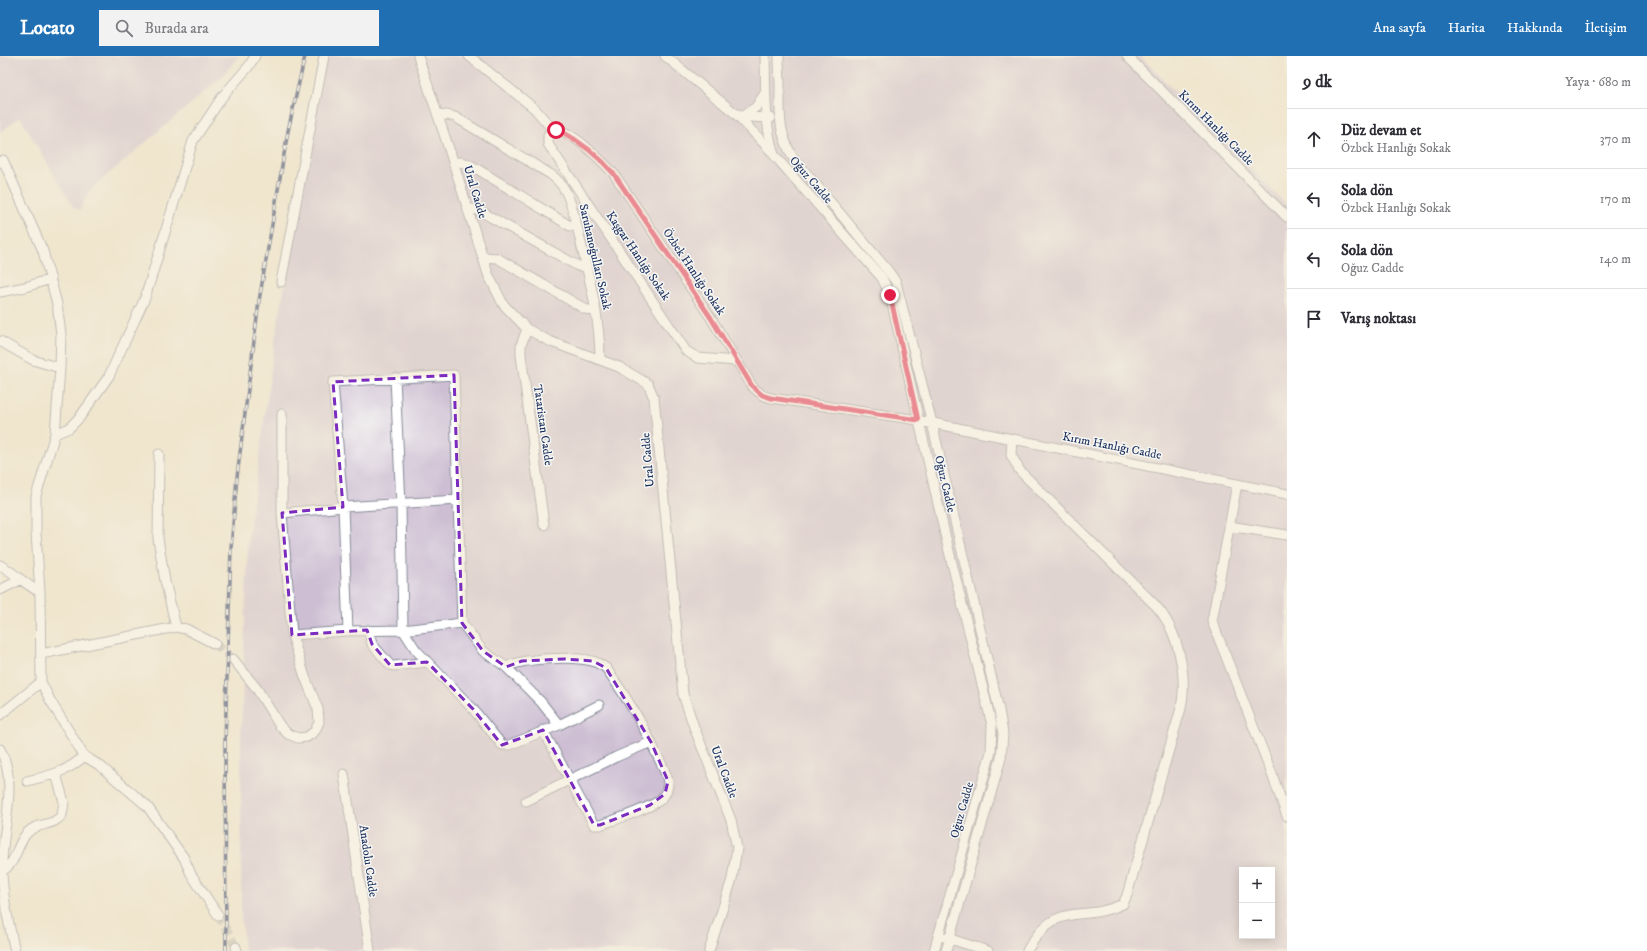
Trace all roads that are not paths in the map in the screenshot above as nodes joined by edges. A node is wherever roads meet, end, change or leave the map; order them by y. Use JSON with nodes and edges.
{"nodes":[{"id":1,"x":255,"y":56,"type":"edge"},
{"id":2,"x":324,"y":56,"type":"edge"},
{"id":3,"x":418,"y":56,"type":"edge"},
{"id":4,"x":469,"y":56,"type":"edge"},
{"id":5,"x":664,"y":56,"type":"edge"},
{"id":6,"x":765,"y":56,"type":"edge"},
{"id":7,"x":779,"y":56,"type":"edge"},
{"id":8,"x":1127,"y":56,"type":"edge"},
{"id":9,"x":766,"y":92,"type":"junction"},
{"id":10,"x":740,"y":115,"type":"junction"},
{"id":11,"x":438,"y":116,"type":"junction"},
{"id":12,"x":779,"y":117,"type":"junction"},
{"id":13,"x":766,"y":118,"type":"junction"},
{"id":14,"x":552,"y":130,"type":"junction"},
{"id":15,"x":774,"y":155,"type":"junction"},
{"id":16,"x":0,"y":162,"type":"edge"},
{"id":17,"x":453,"y":163,"type":"junction"},
{"id":18,"x":468,"y":211,"type":"junction"},
{"id":19,"x":1287,"y":217,"type":"edge"},
{"id":20,"x":577,"y":226,"type":"junction"},
{"id":21,"x":483,"y":257,"type":"junction"},
{"id":22,"x":587,"y":267,"type":"junction"},
{"id":23,"x":51,"y":279,"type":"junction"},
{"id":24,"x":281,"y":282,"type":"dead end"},
{"id":25,"x":0,"y":292,"type":"edge"},
{"id":26,"x":596,"y":312,"type":"junction"},
{"id":27,"x":527,"y":329,"type":"junction"},
{"id":28,"x":0,"y":341,"type":"edge"},
{"id":29,"x":600,"y":360,"type":"junction"},
{"id":30,"x":736,"y":361,"type":"junction"},
{"id":31,"x":60,"y":368,"type":"junction"},
{"id":32,"x":394,"y":378,"type":"junction"},
{"id":33,"x":282,"y":414,"type":"dead end"},
{"id":34,"x":918,"y":420,"type":"junction"},
{"id":35,"x":932,"y":423,"type":"junction"},
{"id":36,"x":55,"y":434,"type":"junction"},
{"id":37,"x":1012,"y":439,"type":"junction"},
{"id":38,"x":159,"y":454,"type":"dead end"},
{"id":39,"x":1237,"y":484,"type":"junction"},
{"id":40,"x":1287,"y":494,"type":"edge"},
{"id":41,"x":458,"y":500,"type":"junction"},
{"id":42,"x":401,"y":504,"type":"junction"},
{"id":43,"x":343,"y":507,"type":"junction"},
{"id":44,"x":282,"y":513,"type":"junction"},
{"id":45,"x":544,"y":525,"type":"dead end"},
{"id":46,"x":1229,"y":526,"type":"junction"},
{"id":47,"x":1287,"y":536,"type":"edge"},
{"id":48,"x":0,"y":565,"type":"edge"},
{"id":49,"x":20,"y":580,"type":"junction"},
{"id":50,"x":0,"y":590,"type":"edge"},
{"id":51,"x":40,"y":592,"type":"junction"},
{"id":52,"x":462,"y":623,"type":"junction"},
{"id":53,"x":176,"y":627,"type":"junction"},
{"id":54,"x":368,"y":630,"type":"junction"},
{"id":55,"x":403,"y":630,"type":"junction"},
{"id":56,"x":348,"y":631,"type":"junction"},
{"id":57,"x":292,"y":635,"type":"junction"},
{"id":58,"x":214,"y":644,"type":"tunnel mouth"},
{"id":59,"x":41,"y":654,"type":"junction"},
{"id":60,"x":233,"y":659,"type":"tunnel mouth"},
{"id":61,"x":427,"y":662,"type":"junction"},
{"id":62,"x":506,"y":667,"type":"junction"},
{"id":63,"x":41,"y":682,"type":"junction"},
{"id":64,"x":3,"y":705,"type":"edge"},
{"id":65,"x":599,"y":705,"type":"dead end"},
{"id":66,"x":0,"y":715,"type":"edge"},
{"id":67,"x":559,"y":725,"type":"junction"},
{"id":68,"x":543,"y":730,"type":"junction"},
{"id":69,"x":651,"y":742,"type":"junction"},
{"id":70,"x":0,"y":749,"type":"edge"},
{"id":71,"x":84,"y":756,"type":"junction"},
{"id":72,"x":56,"y":774,"type":"junction"},
{"id":73,"x":344,"y":774,"type":"dead end"},
{"id":74,"x":571,"y":779,"type":"junction"},
{"id":75,"x":27,"y":781,"type":"dead end"},
{"id":76,"x":526,"y":801,"type":"dead end"},
{"id":77,"x":1287,"y":816,"type":"edge"},
{"id":78,"x":2,"y":871,"type":"junction"},
{"id":79,"x":218,"y":915,"type":"tunnel mouth"},
{"id":80,"x":939,"y":935,"type":"junction"},
{"id":81,"x":950,"y":939,"type":"junction"},
{"id":82,"x":15,"y":951,"type":"edge"},
{"id":83,"x":370,"y":951,"type":"edge"},
{"id":84,"x":709,"y":951,"type":"edge"},
{"id":85,"x":934,"y":951,"type":"edge"},
{"id":86,"x":946,"y":951,"type":"edge"},
{"id":87,"x":988,"y":951,"type":"edge"},
{"id":88,"x":1027,"y":951,"type":"edge"}],
"edges":[{"from":1,"to":36,"type":"street"},
{"from":2,"to":24,"type":"street"},
{"from":3,"to":11,"type":"street","name":"Ural Cadde"},
{"from":4,"to":14,"type":"street"},
{"from":5,"to":10,"type":"street"},
{"from":6,"to":9,"type":"street","name":"Oğuz Cadde"},
{"from":7,"to":12,"type":"street","name":"Oğuz Cadde"},
{"from":8,"to":19,"type":"street","name":"Kırım Hanlığı Cadde"},
{"from":9,"to":10,"type":"street"},
{"from":9,"to":13,"type":"street","name":"Oğuz Cadde"},
{"from":10,"to":13,"type":"street"},
{"from":10,"to":15,"type":"street"},
{"from":11,"to":17,"type":"street","name":"Ural Cadde"},
{"from":11,"to":20,"type":"street","name":"Saruhanoğulları Sokak"},
{"from":12,"to":13,"type":"street"},
{"from":12,"to":35,"type":"street","name":"Oğuz Cadde"},
{"from":13,"to":15,"type":"street","name":"Oğuz Cadde"},
{"from":14,"to":30,"type":"street","name":"Özbek Hanlığı Sokak"},
{"from":14,"to":30,"type":"street","name":"Kaşgar Hanlığı Sokak"},
{"from":15,"to":34,"type":"street","name":"Oğuz Cadde"},
{"from":16,"to":23,"type":"street"},
{"from":17,"to":18,"type":"street","name":"Ural Cadde"},
{"from":17,"to":20,"type":"street"},
{"from":18,"to":21,"type":"street","name":"Ural Cadde"},
{"from":18,"to":22,"type":"street"},
{"from":20,"to":22,"type":"street","name":"Saruhanoğulları Sokak"},
{"from":21,"to":26,"type":"street"},
{"from":21,"to":27,"type":"street","name":"Ural Cadde"},
{"from":22,"to":26,"type":"street","name":"Saruhanoğulları Sokak"},
{"from":23,"to":25,"type":"street"},
{"from":23,"to":31,"type":"street"},
{"from":26,"to":29,"type":"street","name":"Saruhanoğulları Sokak"},
{"from":27,"to":29,"type":"street","name":"Ural Cadde"},
{"from":27,"to":45,"type":"street","name":"Tataristan Cadde"},
{"from":28,"to":31,"type":"street"},
{"from":29,"to":84,"type":"street","name":"Ural Cadde"},
{"from":30,"to":34,"type":"street","name":"Özbek Hanlığı Sokak"},
{"from":31,"to":36,"type":"street"},
{"from":32,"to":41,"type":"street"},
{"from":32,"to":42,"type":"street"},
{"from":32,"to":43,"type":"street"},
{"from":33,"to":44,"type":"street"},
{"from":34,"to":35,"type":"street","name":"Özbek Hanlığı Sokak"},
{"from":34,"to":80,"type":"street","name":"Oğuz Cadde"},
{"from":35,"to":37,"type":"street","name":"Kırım Hanlığı Cadde"},
{"from":35,"to":81,"type":"street","name":"Oğuz Cadde"},
{"from":36,"to":51,"type":"street"},
{"from":37,"to":39,"type":"street","name":"Kırım Hanlığı Cadde"},
{"from":37,"to":88,"type":"street"},
{"from":38,"to":53,"type":"street"},
{"from":39,"to":40,"type":"street","name":"Kırım Hanlığı Cadde"},
{"from":39,"to":46,"type":"street"},
{"from":41,"to":42,"type":"street"},
{"from":41,"to":52,"type":"street"},
{"from":42,"to":43,"type":"street"},
{"from":42,"to":55,"type":"street"},
{"from":43,"to":44,"type":"street"},
{"from":43,"to":56,"type":"street"},
{"from":44,"to":57,"type":"street"},
{"from":46,"to":47,"type":"street"},
{"from":46,"to":77,"type":"street"},
{"from":48,"to":49,"type":"street"},
{"from":49,"to":50,"type":"street"},
{"from":49,"to":51,"type":"street"},
{"from":51,"to":59,"type":"street"},
{"from":52,"to":55,"type":"street"},
{"from":52,"to":62,"type":"street"},
{"from":53,"to":58,"type":"street"},
{"from":53,"to":59,"type":"street"},
{"from":54,"to":55,"type":"street"},
{"from":54,"to":56,"type":"street"},
{"from":54,"to":61,"type":"street"},
{"from":55,"to":61,"type":"street"},
{"from":56,"to":57,"type":"street"},
{"from":57,"to":60,"type":"street"},
{"from":59,"to":63,"type":"street"},
{"from":61,"to":68,"type":"street"},
{"from":62,"to":67,"type":"street"},
{"from":62,"to":69,"type":"street"},
{"from":63,"to":64,"type":"street"},
{"from":63,"to":71,"type":"street"},
{"from":64,"to":66,"type":"street"},
{"from":65,"to":67,"type":"street"},
{"from":67,"to":68,"type":"street"},
{"from":68,"to":74,"type":"street"},
{"from":69,"to":74,"type":"street"},
{"from":69,"to":74,"type":"street"},
{"from":70,"to":78,"type":"street"},
{"from":71,"to":72,"type":"street"},
{"from":71,"to":79,"type":"street"},
{"from":72,"to":75,"type":"street"},
{"from":72,"to":78,"type":"street"},
{"from":73,"to":83,"type":"street","name":"Anadolu Cadde"},
{"from":74,"to":76,"type":"street"},
{"from":78,"to":82,"type":"street"},
{"from":80,"to":81,"type":"street"},
{"from":80,"to":85,"type":"street","name":"Oğuz Cadde"},
{"from":81,"to":86,"type":"street","name":"Oğuz Cadde"},
{"from":81,"to":87,"type":"street"}]}
